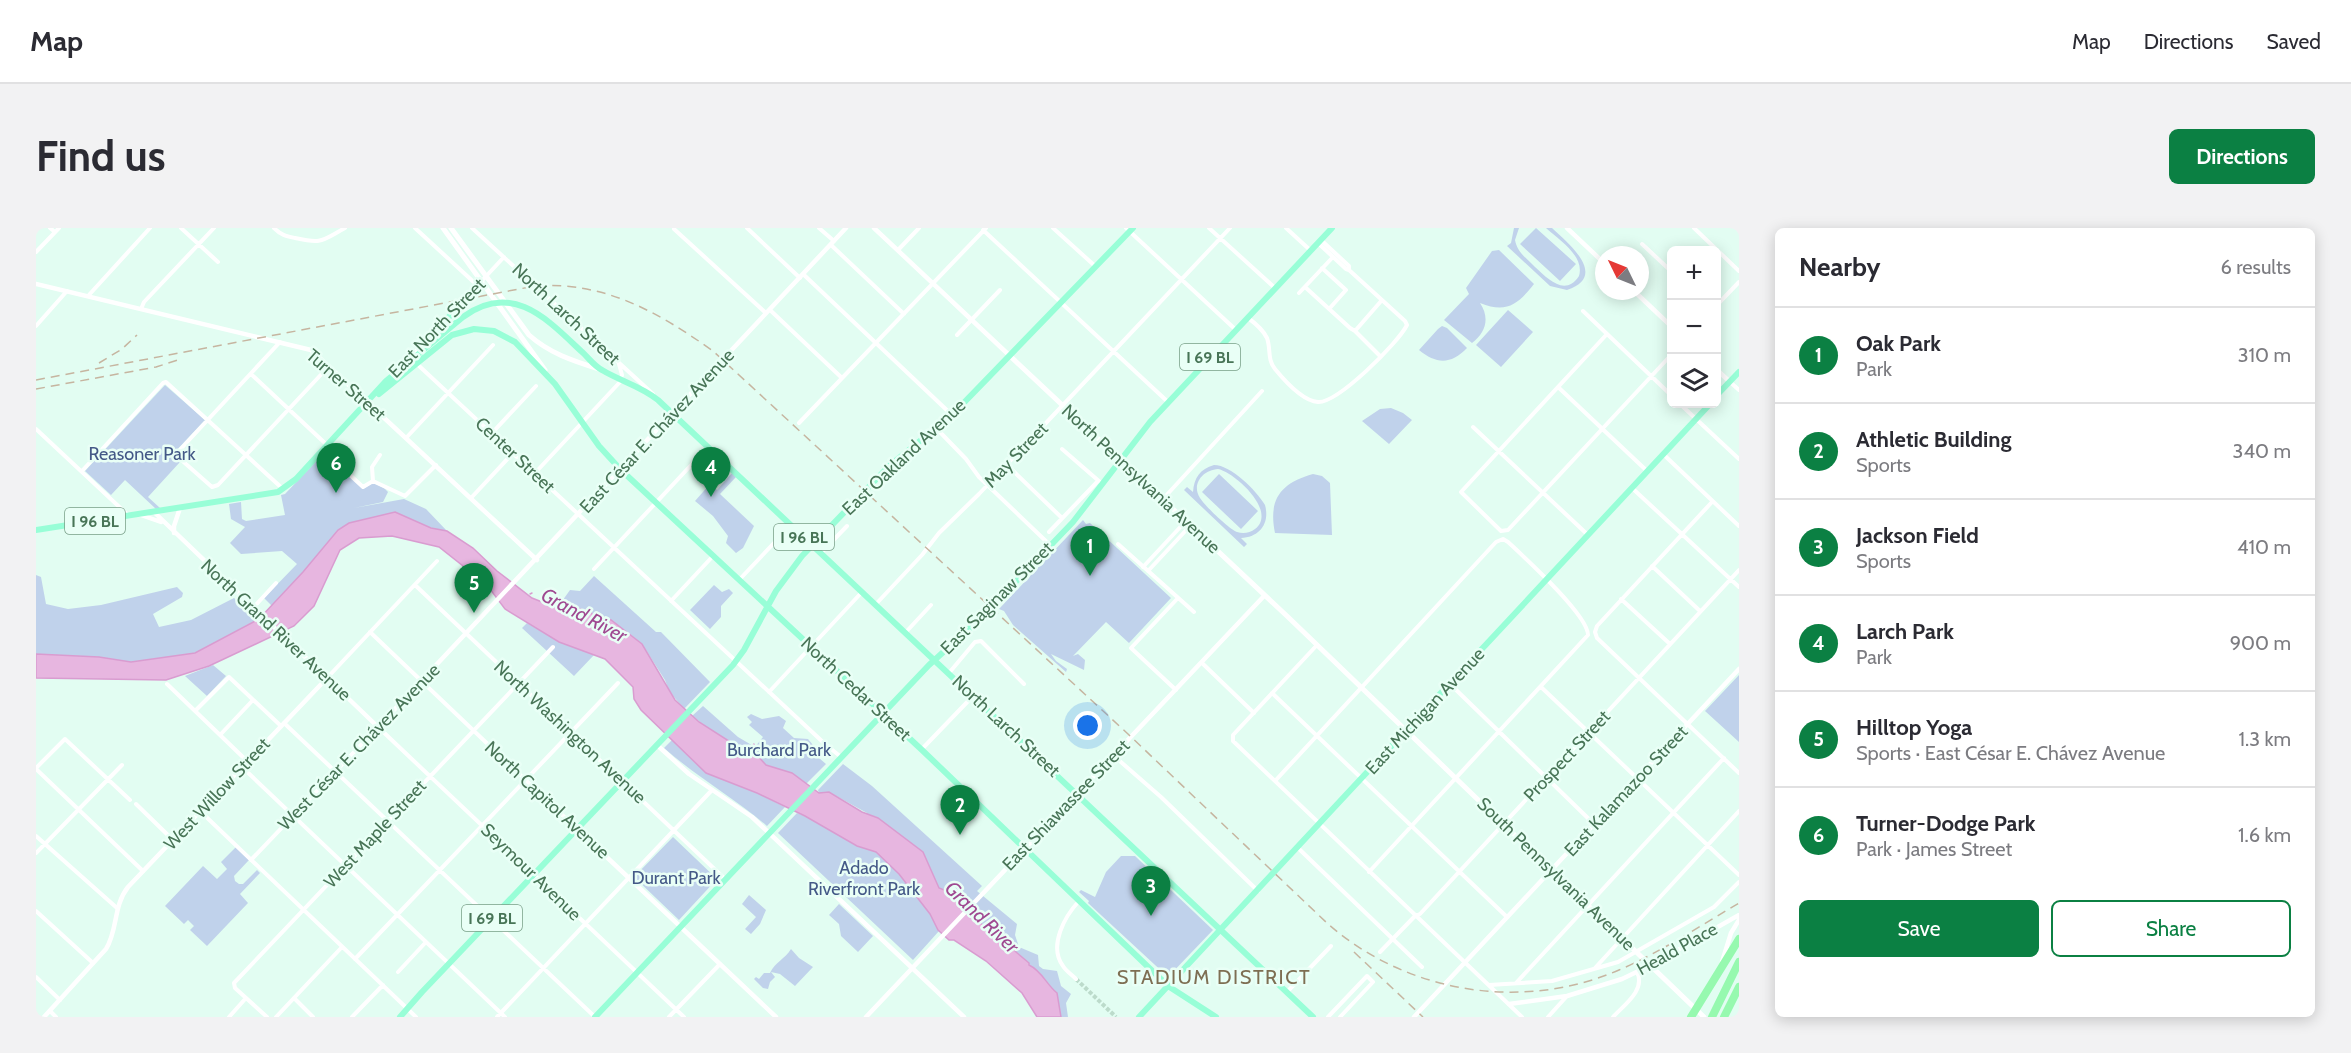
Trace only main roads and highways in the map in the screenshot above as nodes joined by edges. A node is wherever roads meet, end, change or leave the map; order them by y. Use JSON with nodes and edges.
{"nodes":[{"id":1,"x":443,"y":228,"type":"edge"},
{"id":2,"x":451,"y":228,"type":"edge"},
{"id":3,"x":1332,"y":228,"type":"edge"},
{"id":4,"x":1130,"y":229,"type":"edge"},
{"id":5,"x":461,"y":248,"type":"junction"},
{"id":6,"x":451,"y":314,"type":"road end"},
{"id":7,"x":432,"y":342,"type":"junction"},
{"id":8,"x":1009,"y":355,"type":"junction"},
{"id":9,"x":416,"y":361,"type":"junction"},
{"id":10,"x":600,"y":369,"type":"junction"},
{"id":11,"x":1739,"y":372,"type":"edge"},
{"id":12,"x":555,"y":384,"type":"junction"},
{"id":13,"x":1721,"y":391,"type":"edge"},
{"id":14,"x":369,"y":401,"type":"junction"},
{"id":15,"x":1706,"y":408,"type":"edge"},
{"id":16,"x":1121,"y":460,"type":"junction"},
{"id":17,"x":36,"y":530,"type":"edge"},
{"id":18,"x":812,"y":545,"type":"junction"},
{"id":19,"x":767,"y":606,"type":"junction"},
{"id":20,"x":934,"y":660,"type":"junction"},
{"id":21,"x":882,"y":714,"type":"junction"},
{"id":22,"x":1407,"y":731,"type":"junction"},
{"id":23,"x":1221,"y":930,"type":"junction"},
{"id":24,"x":1739,"y":939,"type":"edge"},
{"id":25,"x":1739,"y":962,"type":"edge"},
{"id":26,"x":1168,"y":986,"type":"junction"},
{"id":27,"x":1739,"y":987,"type":"edge"},
{"id":28,"x":1696,"y":1009,"type":"junction"},
{"id":29,"x":400,"y":1017,"type":"edge"},
{"id":30,"x":595,"y":1017,"type":"edge"},
{"id":31,"x":1139,"y":1017,"type":"edge"},
{"id":32,"x":1216,"y":1017,"type":"edge"},
{"id":33,"x":1313,"y":1017,"type":"edge"},
{"id":34,"x":1691,"y":1017,"type":"edge"},
{"id":35,"x":1704,"y":1017,"type":"edge"},
{"id":36,"x":1712,"y":1017,"type":"edge"},
{"id":37,"x":1724,"y":1017,"type":"edge"}],
"edges":[{"from":1,"to":5,"type":"main road","name":"North Larch Street"},
{"from":2,"to":5,"type":"main road","name":"North Larch Street"},
{"from":3,"to":16,"type":"main road","name":"East Saginaw Street","number":"I 69 BL"},
{"from":4,"to":8,"type":"main road","name":"East Oakland Avenue","number":"I 69 BL"},
{"from":5,"to":10,"type":"main road","name":"North Larch Street"},
{"from":5,"to":12,"type":"main road","name":"North Larch Street"},
{"from":6,"to":7,"type":"main road"},
{"from":7,"to":9,"type":"main road","number":"I 96 BL"},
{"from":7,"to":10,"type":"main road","number":"I 96 BL"},
{"from":8,"to":16,"type":"main road","name":"North Pennsylvania Avenue"},
{"from":8,"to":18,"type":"main road","name":"East Oakland Avenue","number":"I 69 BL"},
{"from":9,"to":12,"type":"main road","number":"I 96 BL"},
{"from":9,"to":14,"type":"main road","name":"East North Street","number":"I 96 BL"},
{"from":9,"to":14,"type":"main road","name":"East North Street","number":"I 96 BL"},
{"from":10,"to":18,"type":"main road","name":"North Larch Street","number":"I 96 BL"},
{"from":11,"to":13,"type":"main road"},
{"from":12,"to":19,"type":"main road","name":"North Cedar Street","number":"I 96 BL"},
{"from":14,"to":17,"type":"main road","name":"East North Street","number":"I 96 BL"},
{"from":15,"to":22,"type":"main road","name":"East Michigan Avenue"},
{"from":16,"to":20,"type":"main road","name":"East Saginaw Street","number":"I 69 BL"},
{"from":16,"to":22,"type":"main road","name":"North Pennsylvania Avenue"},
{"from":18,"to":19,"type":"main road","name":"East Oakland Avenue","number":"I 69 BL"},
{"from":18,"to":20,"type":"main road","name":"North Larch Street","number":"I 96 BL"},
{"from":19,"to":21,"type":"main road","name":"North Cedar Street","number":"I 96 BL"},
{"from":19,"to":29,"type":"main road","name":"East Oakland Avenue","number":"I 69 BL"},
{"from":20,"to":21,"type":"main road","name":"East Saginaw Street","number":"I 69 BL"},
{"from":20,"to":23,"type":"main road","name":"North Larch Street","number":"I 96 BL"},
{"from":21,"to":26,"type":"main road","name":"North Cedar Street","number":"I 96 BL"},
{"from":21,"to":30,"type":"main road","name":"East Saginaw Street","number":"I 69 BL"},
{"from":22,"to":23,"type":"main road","name":"East Michigan Avenue"},
{"from":22,"to":28,"type":"main road","name":"South Pennsylvania Avenue"},
{"from":23,"to":26,"type":"main road","name":"East Michigan Avenue"},
{"from":23,"to":33,"type":"main road","number":"I 96 BL"},
{"from":24,"to":28,"type":"highway"},
{"from":25,"to":36,"type":"highway"},
{"from":26,"to":31,"type":"main road","name":"East Michigan Avenue"},
{"from":26,"to":32,"type":"main road","number":"I 96 BL"},
{"from":27,"to":37,"type":"highway"},
{"from":28,"to":34,"type":"highway"},
{"from":28,"to":35,"type":"main road","name":"South Pennsylvania Avenue"}]}
